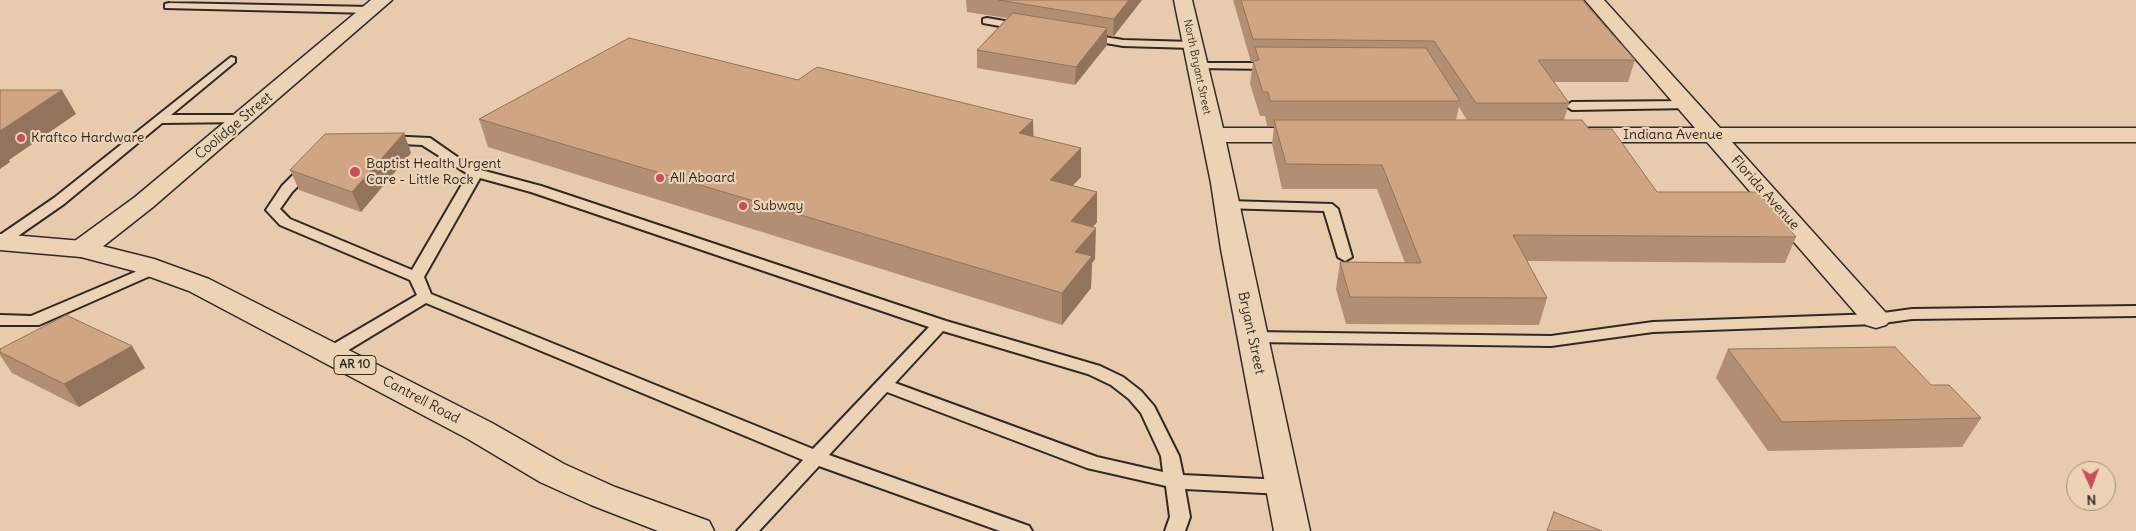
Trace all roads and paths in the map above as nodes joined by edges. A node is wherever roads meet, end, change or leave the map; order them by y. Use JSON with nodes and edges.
{"nodes":[{"id":1,"x":1183,"y":0,"type":"edge"},
{"id":2,"x":1594,"y":0,"type":"edge"},
{"id":3,"x":377,"y":5,"type":"edge"},
{"id":4,"x":170,"y":6,"type":"dead end"},
{"id":5,"x":987,"y":21,"type":"dead end"},
{"id":6,"x":1035,"y":29,"type":"edge"},
{"id":7,"x":1074,"y":35,"type":"edge"},
{"id":8,"x":1192,"y":45,"type":"junction"},
{"id":9,"x":231,"y":60,"type":"dead end"},
{"id":10,"x":1197,"y":66,"type":"junction"},
{"id":11,"x":1286,"y":66,"type":"edge"},
{"id":12,"x":1687,"y":105,"type":"junction"},
{"id":13,"x":1572,"y":106,"type":"dead end"},
{"id":14,"x":242,"y":119,"type":"junction"},
{"id":15,"x":159,"y":120,"type":"junction"},
{"id":16,"x":1211,"y":135,"type":"junction"},
{"id":17,"x":1330,"y":135,"type":"edge"},
{"id":18,"x":1556,"y":135,"type":"edge"},
{"id":19,"x":1713,"y":135,"type":"junction"},
{"id":20,"x":2136,"y":135,"type":"edge"},
{"id":21,"x":368,"y":140,"type":"edge"},
{"id":22,"x":321,"y":154,"type":"edge"},
{"id":23,"x":476,"y":173,"type":"junction"},
{"id":24,"x":1227,"y":205,"type":"junction"},
{"id":25,"x":0,"y":242,"type":"edge"},
{"id":26,"x":82,"y":249,"type":"junction"},
{"id":27,"x":1345,"y":257,"type":"dead end"},
{"id":28,"x":154,"y":269,"type":"junction"},
{"id":29,"x":416,"y":277,"type":"junction"},
{"id":30,"x":426,"y":297,"type":"junction"},
{"id":31,"x":2136,"y":311,"type":"edge"},
{"id":32,"x":1876,"y":319,"type":"junction"},
{"id":33,"x":0,"y":320,"type":"edge"},
{"id":34,"x":940,"y":325,"type":"junction"},
{"id":35,"x":1252,"y":337,"type":"junction"},
{"id":36,"x":330,"y":353,"type":"junction"},
{"id":37,"x":884,"y":385,"type":"junction"},
{"id":38,"x":816,"y":458,"type":"junction"},
{"id":39,"x":1176,"y":482,"type":"junction"},
{"id":40,"x":1283,"y":487,"type":"junction"},
{"id":41,"x":696,"y":531,"type":"edge"},
{"id":42,"x":746,"y":531,"type":"edge"},
{"id":43,"x":1022,"y":531,"type":"edge"},
{"id":44,"x":1176,"y":531,"type":"edge"},
{"id":45,"x":1292,"y":531,"type":"edge"}],
"edges":[{"from":1,"to":8,"type":"street","name":"North Bryant Street"},
{"from":2,"to":12,"type":"street","name":"Florida Avenue"},
{"from":3,"to":4,"type":"lane"},
{"from":3,"to":14,"type":"street","name":"Coolidge Street"},
{"from":5,"to":6,"type":"lane"},
{"from":7,"to":8,"type":"lane"},
{"from":8,"to":10,"type":"street","name":"North Bryant Street"},
{"from":9,"to":15,"type":"lane"},
{"from":10,"to":11,"type":"lane"},
{"from":10,"to":16,"type":"street","name":"North Bryant Street"},
{"from":12,"to":13,"type":"lane"},
{"from":12,"to":19,"type":"street","name":"Florida Avenue"},
{"from":14,"to":15,"type":"lane"},
{"from":14,"to":26,"type":"street","name":"Coolidge Street"},
{"from":15,"to":25,"type":"lane"},
{"from":16,"to":17,"type":"street"},
{"from":16,"to":24,"type":"street","name":"Bryant Street"},
{"from":18,"to":19,"type":"street","name":"Indiana Avenue"},
{"from":19,"to":20,"type":"street","name":"Indiana Avenue"},
{"from":19,"to":32,"type":"street","name":"Florida Avenue"},
{"from":21,"to":23,"type":"lane"},
{"from":22,"to":29,"type":"lane"},
{"from":23,"to":29,"type":"lane"},
{"from":23,"to":34,"type":"lane"},
{"from":24,"to":27,"type":"lane"},
{"from":24,"to":35,"type":"street","name":"Bryant Street"},
{"from":25,"to":26,"type":"street","name":"Cantrell Road","number":"AR 10"},
{"from":26,"to":28,"type":"street","name":"Cantrell Road","number":"AR 10"},
{"from":28,"to":33,"type":"lane"},
{"from":28,"to":36,"type":"street","name":"Cantrell Road","number":"AR 10"},
{"from":29,"to":30,"type":"lane"},
{"from":30,"to":36,"type":"lane"},
{"from":30,"to":38,"type":"lane"},
{"from":31,"to":32,"type":"lane"},
{"from":32,"to":35,"type":"lane"},
{"from":34,"to":37,"type":"lane"},
{"from":34,"to":39,"type":"lane"},
{"from":35,"to":40,"type":"street","name":"Bryant Street"},
{"from":36,"to":41,"type":"street","name":"Cantrell Road","number":"AR 10"},
{"from":37,"to":38,"type":"lane"},
{"from":37,"to":39,"type":"lane"},
{"from":38,"to":42,"type":"lane"},
{"from":38,"to":43,"type":"lane"},
{"from":39,"to":40,"type":"lane"},
{"from":39,"to":44,"type":"lane"},
{"from":40,"to":45,"type":"street","name":"Bryant Street"}]}
